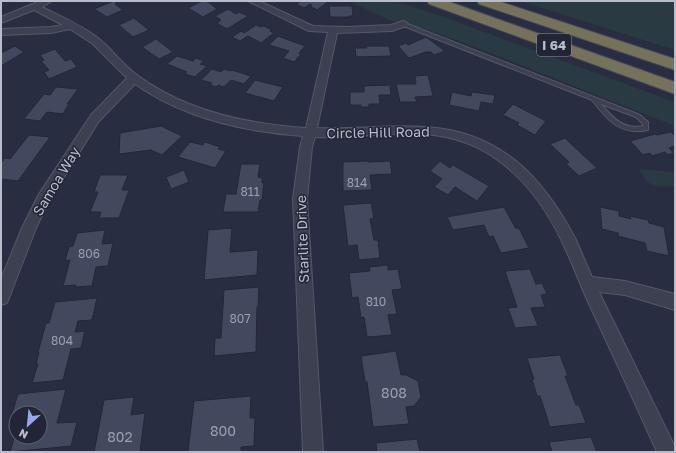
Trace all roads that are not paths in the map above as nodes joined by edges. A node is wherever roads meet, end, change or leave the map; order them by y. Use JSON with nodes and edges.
{"nodes":[{"id":1,"x":48,"y":1,"type":"edge"},
{"id":2,"x":252,"y":1,"type":"edge"},
{"id":3,"x":434,"y":1,"type":"edge"},
{"id":4,"x":484,"y":1,"type":"edge"},
{"id":5,"x":36,"y":7,"type":"junction"},
{"id":6,"x":1,"y":20,"type":"edge"},
{"id":7,"x":403,"y":24,"type":"joint"},
{"id":8,"x":70,"y":26,"type":"junction"},
{"id":9,"x":333,"y":30,"type":"junction"},
{"id":10,"x":1,"y":32,"type":"edge"},
{"id":11,"x":675,"y":64,"type":"edge"},
{"id":12,"x":134,"y":78,"type":"junction"},
{"id":13,"x":675,"y":88,"type":"edge"},
{"id":14,"x":594,"y":99,"type":"junction"},
{"id":15,"x":310,"y":132,"type":"junction"},
{"id":16,"x":587,"y":284,"type":"junction"},
{"id":17,"x":1,"y":298,"type":"edge"},
{"id":18,"x":675,"y":302,"type":"edge"},
{"id":19,"x":313,"y":452,"type":"edge"},
{"id":20,"x":667,"y":452,"type":"edge"}],
"edges":[{"from":1,"to":5,"type":"street"},
{"from":2,"to":9,"type":"street"},
{"from":3,"to":13,"type":"highway","number":"I 64"},
{"from":4,"to":11,"type":"highway","number":"I 64"},
{"from":5,"to":6,"type":"street"},
{"from":5,"to":8,"type":"street","name":"Circle Hill Road"},
{"from":7,"to":9,"type":"street"},
{"from":7,"to":14,"type":"lane"},
{"from":8,"to":10,"type":"street"},
{"from":8,"to":12,"type":"street","name":"Circle Hill Road"},
{"from":9,"to":15,"type":"street","name":"Starlite Drive"},
{"from":12,"to":15,"type":"street","name":"Circle Hill Road"},
{"from":12,"to":17,"type":"street","name":"Samoa Way"},
{"from":14,"to":14,"type":"lane"},
{"from":15,"to":16,"type":"street","name":"Circle Hill Road"},
{"from":15,"to":19,"type":"street","name":"Starlite Drive"},
{"from":16,"to":18,"type":"street"},
{"from":16,"to":20,"type":"street","name":"Circle Hill Road"}]}
